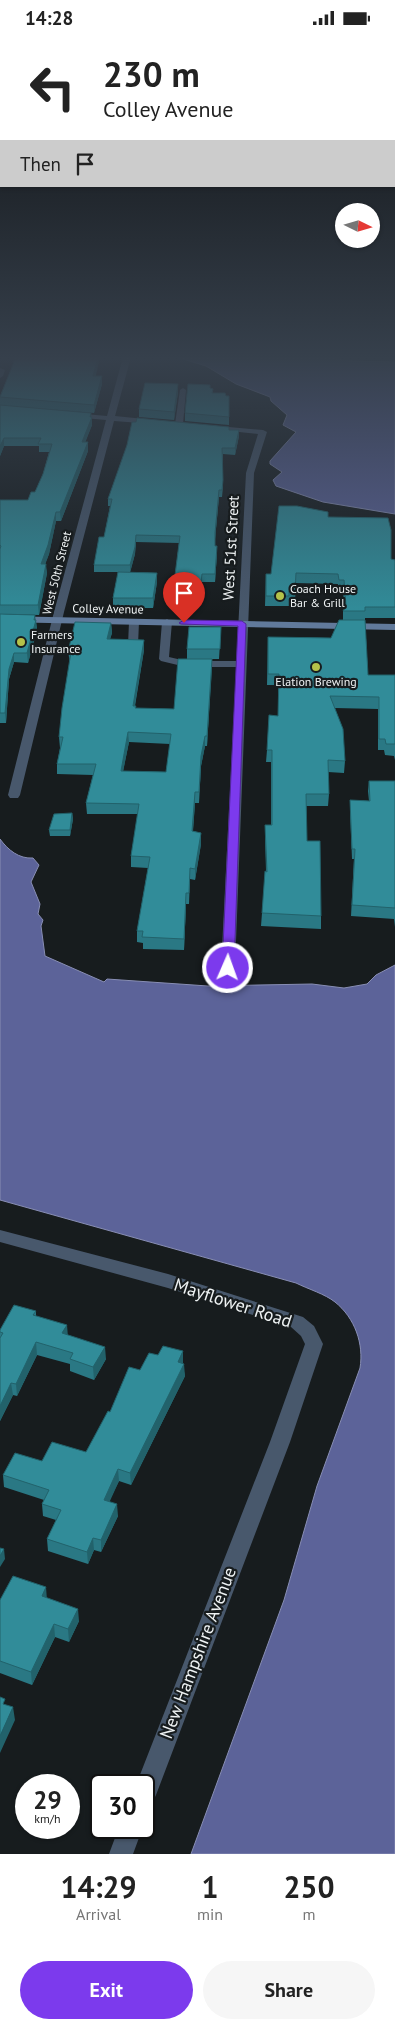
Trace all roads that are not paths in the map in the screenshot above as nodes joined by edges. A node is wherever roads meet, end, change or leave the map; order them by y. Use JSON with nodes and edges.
{"nodes":[{"id":1,"x":104,"y":442,"type":"edge"},
{"id":2,"x":260,"y":442,"type":"edge"},
{"id":3,"x":0,"y":619,"type":"edge"},
{"id":4,"x":58,"y":621,"type":"junction"},
{"id":5,"x":134,"y":622,"type":"junction"},
{"id":6,"x":168,"y":622,"type":"junction"},
{"id":7,"x":242,"y":624,"type":"junction"},
{"id":8,"x":395,"y":627,"type":"edge"},
{"id":9,"x":133,"y":645,"type":"edge"},
{"id":10,"x":241,"y":663,"type":"junction"},
{"id":11,"x":14,"y":795,"type":"dead end"},
{"id":12,"x":228,"y":968,"type":"dead end"},
{"id":13,"x":0,"y":1237,"type":"edge"},
{"id":14,"x":253,"y":1511,"type":"joint"},
{"id":15,"x":152,"y":1774,"type":"edge"},
{"id":16,"x":127,"y":1839,"type":"edge"},
{"id":17,"x":121,"y":1854,"type":"edge"}],
"edges":[{"from":1,"to":4,"type":"street","name":"West 50th Street"},
{"from":2,"to":7,"type":"street","name":"West 51st Street"},
{"from":3,"to":4,"type":"main road","name":"Colley Avenue"},
{"from":4,"to":5,"type":"main road","name":"Colley Avenue"},
{"from":4,"to":11,"type":"street","name":"West 50th Street"},
{"from":5,"to":6,"type":"main road","name":"Colley Avenue"},
{"from":5,"to":9,"type":"lane"},
{"from":6,"to":7,"type":"main road","name":"Colley Avenue"},
{"from":6,"to":10,"type":"lane"},
{"from":7,"to":8,"type":"main road","name":"Colley Avenue"},
{"from":7,"to":10,"type":"street","name":"West 51st Street"},
{"from":10,"to":12,"type":"street","name":"West 51st Street"},
{"from":13,"to":14,"type":"street","name":"Mayflower Road"},
{"from":14,"to":15,"type":"street","name":"New Hampshire Avenue"},
{"from":16,"to":17,"type":"street"}]}
